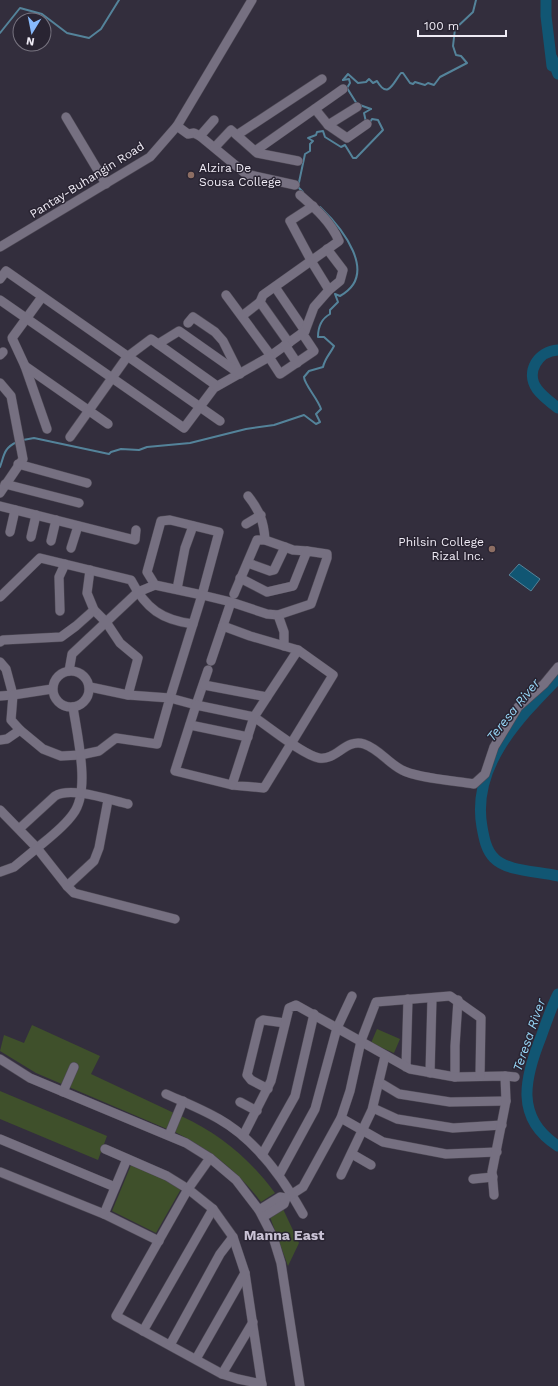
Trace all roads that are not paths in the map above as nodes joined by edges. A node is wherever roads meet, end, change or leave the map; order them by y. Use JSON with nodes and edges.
{"nodes":[{"id":1,"x":252,"y":0,"type":"edge"},
{"id":2,"x":322,"y":78,"type":"dead end"},
{"id":3,"x":343,"y":89,"type":"dead end"},
{"id":4,"x":357,"y":107,"type":"dead end"},
{"id":5,"x":315,"y":109,"type":"junction"},
{"id":6,"x":66,"y":117,"type":"dead end"},
{"id":7,"x":214,"y":120,"type":"dead end"},
{"id":8,"x":367,"y":124,"type":"dead end"},
{"id":9,"x":328,"y":125,"type":"junction"},
{"id":10,"x":177,"y":126,"type":"junction"},
{"id":11,"x":200,"y":136,"type":"junction"},
{"id":12,"x":237,"y":136,"type":"junction"},
{"id":13,"x":215,"y":147,"type":"junction"},
{"id":14,"x":255,"y":151,"type":"junction"},
{"id":15,"x":298,"y":161,"type":"dead end"},
{"id":16,"x":106,"y":184,"type":"junction"},
{"id":17,"x":296,"y":185,"type":"dead end"},
{"id":18,"x":300,"y":195,"type":"dead end"},
{"id":19,"x":313,"y":206,"type":"junction"},
{"id":20,"x":0,"y":247,"type":"edge"},
{"id":21,"x":327,"y":249,"type":"junction"},
{"id":22,"x":311,"y":261,"type":"junction"},
{"id":23,"x":0,"y":279,"type":"edge"},
{"id":24,"x":275,"y":287,"type":"junction"},
{"id":25,"x":329,"y":290,"type":"junction"},
{"id":26,"x":226,"y":295,"type":"dead end"},
{"id":27,"x":42,"y":297,"type":"junction"},
{"id":28,"x":0,"y":300,"type":"edge"},
{"id":29,"x":260,"y":302,"type":"junction"},
{"id":30,"x":242,"y":316,"type":"junction"},
{"id":31,"x":27,"y":318,"type":"junction"},
{"id":32,"x":188,"y":323,"type":"dead end"},
{"id":33,"x":304,"y":332,"type":"junction"},
{"id":34,"x":158,"y":344,"type":"junction"},
{"id":35,"x":287,"y":344,"type":"junction"},
{"id":36,"x":270,"y":356,"type":"junction"},
{"id":37,"x":127,"y":357,"type":"junction"},
{"id":38,"x":297,"y":362,"type":"junction"},
{"id":39,"x":26,"y":366,"type":"junction"},
{"id":40,"x":240,"y":374,"type":"junction"},
{"id":41,"x":112,"y":378,"type":"junction"},
{"id":42,"x":0,"y":383,"type":"edge"},
{"id":43,"x":217,"y":386,"type":"junction"},
{"id":44,"x":200,"y":407,"type":"junction"},
{"id":45,"x":89,"y":410,"type":"junction"},
{"id":46,"x":220,"y":421,"type":"dead end"},
{"id":47,"x":108,"y":424,"type":"dead end"},
{"id":48,"x":47,"y":429,"type":"dead end"},
{"id":49,"x":70,"y":437,"type":"dead end"},
{"id":50,"x":21,"y":461,"type":"junction"},
{"id":51,"x":87,"y":483,"type":"dead end"},
{"id":52,"x":5,"y":484,"type":"junction"},
{"id":53,"x":0,"y":493,"type":"edge"},
{"id":54,"x":248,"y":496,"type":"dead end"},
{"id":55,"x":78,"y":504,"type":"dead end"},
{"id":56,"x":0,"y":506,"type":"edge"},
{"id":57,"x":15,"y":510,"type":"junction"},
{"id":58,"x":36,"y":515,"type":"junction"},
{"id":59,"x":261,"y":515,"type":"junction"},
{"id":60,"x":56,"y":520,"type":"junction"},
{"id":61,"x":246,"y":524,"type":"dead end"},
{"id":62,"x":78,"y":526,"type":"junction"},
{"id":63,"x":193,"y":526,"type":"junction"},
{"id":64,"x":136,"y":530,"type":"dead end"},
{"id":65,"x":10,"y":532,"type":"dead end"},
{"id":66,"x":31,"y":537,"type":"dead end"},
{"id":67,"x":265,"y":540,"type":"junction"},
{"id":68,"x":51,"y":541,"type":"dead end"},
{"id":69,"x":284,"y":547,"type":"junction"},
{"id":70,"x":71,"y":548,"type":"dead end"},
{"id":71,"x":307,"y":551,"type":"junction"},
{"id":72,"x":248,"y":563,"type":"junction"},
{"id":73,"x":65,"y":564,"type":"junction"},
{"id":74,"x":90,"y":570,"type":"junction"},
{"id":75,"x":240,"y":578,"type":"junction"},
{"id":76,"x":155,"y":585,"type":"junction"},
{"id":77,"x":177,"y":589,"type":"junction"},
{"id":78,"x":138,"y":592,"type":"junction"},
{"id":79,"x":202,"y":595,"type":"junction"},
{"id":80,"x":0,"y":597,"type":"edge"},
{"id":81,"x":232,"y":598,"type":"junction"},
{"id":82,"x":94,"y":610,"type":"junction"},
{"id":83,"x":60,"y":611,"type":"dead end"},
{"id":84,"x":278,"y":615,"type":"junction"},
{"id":85,"x":106,"y":622,"type":"junction"},
{"id":86,"x":193,"y":624,"type":"junction"},
{"id":87,"x":223,"y":626,"type":"junction"},
{"id":88,"x":0,"y":642,"type":"edge"},
{"id":89,"x":284,"y":646,"type":"junction"},
{"id":90,"x":298,"y":650,"type":"junction"},
{"id":91,"x":0,"y":662,"type":"edge"},
{"id":92,"x":558,"y":667,"type":"edge"},
{"id":93,"x":69,"y":671,"type":"junction"},
{"id":94,"x":204,"y":685,"type":"junction"},
{"id":95,"x":90,"y":687,"type":"junction"},
{"id":96,"x":52,"y":689,"type":"junction"},
{"id":97,"x":13,"y":695,"type":"junction"},
{"id":98,"x":128,"y":695,"type":"junction"},
{"id":99,"x":0,"y":696,"type":"edge"},
{"id":100,"x":267,"y":697,"type":"junction"},
{"id":101,"x":170,"y":698,"type":"junction"},
{"id":102,"x":196,"y":704,"type":"junction"},
{"id":103,"x":73,"y":707,"type":"junction"},
{"id":104,"x":254,"y":717,"type":"junction"},
{"id":105,"x":190,"y":724,"type":"junction"},
{"id":106,"x":20,"y":730,"type":"junction"},
{"id":107,"x":248,"y":737,"type":"junction"},
{"id":108,"x":0,"y":740,"type":"edge"},
{"id":109,"x":292,"y":744,"type":"junction"},
{"id":110,"x":80,"y":755,"type":"junction"},
{"id":111,"x":232,"y":785,"type":"junction"},
{"id":112,"x":81,"y":794,"type":"junction"},
{"id":113,"x":108,"y":800,"type":"junction"},
{"id":114,"x":128,"y":804,"type":"dead end"},
{"id":115,"x":0,"y":810,"type":"edge"},
{"id":116,"x":19,"y":830,"type":"junction"},
{"id":117,"x":37,"y":848,"type":"junction"},
{"id":118,"x":0,"y":872,"type":"edge"},
{"id":119,"x":67,"y":886,"type":"junction"},
{"id":120,"x":174,"y":919,"type":"dead end"},
{"id":121,"x":352,"y":996,"type":"dead end"},
{"id":122,"x":432,"y":998,"type":"junction"},
{"id":123,"x":408,"y":999,"type":"junction"},
{"id":124,"x":458,"y":1000,"type":"junction"},
{"id":125,"x":314,"y":1014,"type":"junction"},
{"id":126,"x":285,"y":1023,"type":"junction"},
{"id":127,"x":337,"y":1028,"type":"junction"},
{"id":128,"x":361,"y":1041,"type":"junction"},
{"id":129,"x":385,"y":1056,"type":"junction"},
{"id":130,"x":0,"y":1059,"type":"edge"},
{"id":131,"x":74,"y":1067,"type":"dead end"},
{"id":132,"x":406,"y":1067,"type":"junction"},
{"id":133,"x":430,"y":1073,"type":"junction"},
{"id":134,"x":480,"y":1076,"type":"junction"},
{"id":135,"x":505,"y":1076,"type":"junction"},
{"id":136,"x":455,"y":1077,"type":"junction"},
{"id":137,"x":515,"y":1077,"type":"dead end"},
{"id":138,"x":379,"y":1082,"type":"junction"},
{"id":139,"x":268,"y":1089,"type":"junction"},
{"id":140,"x":63,"y":1092,"type":"junction"},
{"id":141,"x":166,"y":1094,"type":"dead end"},
{"id":142,"x":183,"y":1101,"type":"junction"},
{"id":143,"x":240,"y":1102,"type":"dead end"},
{"id":144,"x":506,"y":1102,"type":"junction"},
{"id":145,"x":373,"y":1108,"type":"junction"},
{"id":146,"x":257,"y":1111,"type":"junction"},
{"id":147,"x":341,"y":1118,"type":"junction"},
{"id":148,"x":502,"y":1125,"type":"junction"},
{"id":149,"x":364,"y":1131,"type":"junction"},
{"id":150,"x":169,"y":1135,"type":"junction"},
{"id":151,"x":243,"y":1136,"type":"junction"},
{"id":152,"x":0,"y":1139,"type":"edge"},
{"id":153,"x":105,"y":1149,"type":"dead end"},
{"id":154,"x":497,"y":1152,"type":"junction"},
{"id":155,"x":352,"y":1154,"type":"junction"},
{"id":156,"x":262,"y":1155,"type":"junction"},
{"id":157,"x":210,"y":1158,"type":"junction"},
{"id":158,"x":127,"y":1159,"type":"junction"},
{"id":159,"x":371,"y":1165,"type":"dead end"},
{"id":160,"x":0,"y":1172,"type":"edge"},
{"id":161,"x":341,"y":1174,"type":"dead end"},
{"id":162,"x":279,"y":1175,"type":"junction"},
{"id":163,"x":493,"y":1177,"type":"junction"},
{"id":164,"x":473,"y":1179,"type":"dead end"},
{"id":165,"x":115,"y":1187,"type":"junction"},
{"id":166,"x":188,"y":1189,"type":"junction"},
{"id":167,"x":494,"y":1195,"type":"dead end"},
{"id":168,"x":289,"y":1196,"type":"junction"},
{"id":169,"x":212,"y":1209,"type":"junction"},
{"id":170,"x":261,"y":1213,"type":"junction"},
{"id":171,"x":104,"y":1214,"type":"junction"},
{"id":172,"x":303,"y":1214,"type":"dead end"},
{"id":173,"x":233,"y":1237,"type":"junction"},
{"id":174,"x":159,"y":1241,"type":"junction"},
{"id":175,"x":245,"y":1273,"type":"junction"},
{"id":176,"x":253,"y":1322,"type":"junction"},
{"id":177,"x":143,"y":1331,"type":"junction"},
{"id":178,"x":170,"y":1345,"type":"junction"},
{"id":179,"x":196,"y":1359,"type":"junction"},
{"id":180,"x":222,"y":1374,"type":"junction"},
{"id":181,"x":262,"y":1385,"type":"edge"},
{"id":182,"x":300,"y":1386,"type":"edge"}],
"edges":[{"from":1,"to":10,"type":"street","name":"Pantay-Buhangin Road"},
{"from":2,"to":12,"type":"street"},
{"from":3,"to":5,"type":"street"},
{"from":4,"to":9,"type":"street"},
{"from":5,"to":9,"type":"street"},
{"from":5,"to":14,"type":"street"},
{"from":6,"to":16,"type":"street"},
{"from":7,"to":11,"type":"street"},
{"from":8,"to":9,"type":"street"},
{"from":10,"to":11,"type":"street"},
{"from":10,"to":16,"type":"street","name":"Pantay-Buhangin Road"},
{"from":11,"to":13,"type":"street"},
{"from":12,"to":13,"type":"street"},
{"from":12,"to":14,"type":"street"},
{"from":13,"to":17,"type":"street"},
{"from":14,"to":15,"type":"street"},
{"from":16,"to":20,"type":"street","name":"Pantay-Buhangin Road"},
{"from":18,"to":19,"type":"street"},
{"from":19,"to":21,"type":"street"},
{"from":19,"to":22,"type":"street"},
{"from":21,"to":22,"type":"street"},
{"from":21,"to":25,"type":"street"},
{"from":22,"to":24,"type":"street"},
{"from":22,"to":25,"type":"street"},
{"from":23,"to":27,"type":"street"},
{"from":24,"to":29,"type":"street"},
{"from":24,"to":33,"type":"street"},
{"from":25,"to":33,"type":"street"},
{"from":26,"to":30,"type":"street"},
{"from":27,"to":31,"type":"street"},
{"from":27,"to":37,"type":"street"},
{"from":28,"to":31,"type":"street"},
{"from":29,"to":30,"type":"street"},
{"from":29,"to":35,"type":"street"},
{"from":30,"to":36,"type":"street"},
{"from":31,"to":39,"type":"street"},
{"from":31,"to":41,"type":"street"},
{"from":32,"to":40,"type":"street"},
{"from":33,"to":35,"type":"street"},
{"from":33,"to":38,"type":"street"},
{"from":34,"to":37,"type":"street"},
{"from":34,"to":40,"type":"street"},
{"from":34,"to":43,"type":"street"},
{"from":35,"to":36,"type":"street"},
{"from":35,"to":38,"type":"street"},
{"from":36,"to":38,"type":"street"},
{"from":36,"to":40,"type":"street"},
{"from":37,"to":41,"type":"street"},
{"from":37,"to":44,"type":"street"},
{"from":39,"to":45,"type":"street"},
{"from":39,"to":48,"type":"street"},
{"from":40,"to":43,"type":"street"},
{"from":41,"to":44,"type":"street"},
{"from":41,"to":45,"type":"street"},
{"from":42,"to":50,"type":"street"},
{"from":43,"to":44,"type":"street"},
{"from":44,"to":46,"type":"street"},
{"from":45,"to":47,"type":"street"},
{"from":45,"to":49,"type":"street"},
{"from":50,"to":51,"type":"street"},
{"from":50,"to":52,"type":"street"},
{"from":52,"to":53,"type":"street"},
{"from":52,"to":55,"type":"street"},
{"from":54,"to":59,"type":"street"},
{"from":56,"to":57,"type":"street"},
{"from":57,"to":58,"type":"street"},
{"from":57,"to":65,"type":"street"},
{"from":58,"to":60,"type":"street"},
{"from":58,"to":66,"type":"street"},
{"from":59,"to":61,"type":"street"},
{"from":59,"to":67,"type":"street"},
{"from":60,"to":62,"type":"street"},
{"from":60,"to":68,"type":"street"},
{"from":62,"to":64,"type":"street"},
{"from":62,"to":70,"type":"street"},
{"from":63,"to":76,"type":"street"},
{"from":63,"to":77,"type":"street"},
{"from":63,"to":79,"type":"street"},
{"from":67,"to":69,"type":"street"},
{"from":67,"to":72,"type":"street"},
{"from":69,"to":71,"type":"street"},
{"from":69,"to":72,"type":"street"},
{"from":71,"to":75,"type":"street"},
{"from":71,"to":84,"type":"street"},
{"from":72,"to":75,"type":"street"},
{"from":73,"to":74,"type":"street"},
{"from":73,"to":80,"type":"street"},
{"from":73,"to":83,"type":"street"},
{"from":74,"to":78,"type":"street"},
{"from":74,"to":82,"type":"street"},
{"from":75,"to":81,"type":"street"},
{"from":76,"to":77,"type":"street"},
{"from":76,"to":78,"type":"street"},
{"from":77,"to":79,"type":"street"},
{"from":78,"to":85,"type":"street"},
{"from":78,"to":86,"type":"street"},
{"from":79,"to":81,"type":"street"},
{"from":79,"to":86,"type":"street"},
{"from":81,"to":84,"type":"street"},
{"from":81,"to":87,"type":"street"},
{"from":82,"to":85,"type":"street"},
{"from":82,"to":88,"type":"street"},
{"from":84,"to":89,"type":"street"},
{"from":85,"to":93,"type":"street"},
{"from":85,"to":98,"type":"street"},
{"from":86,"to":101,"type":"street"},
{"from":87,"to":89,"type":"street"},
{"from":87,"to":94,"type":"street"},
{"from":89,"to":90,"type":"street"},
{"from":90,"to":100,"type":"street"},
{"from":90,"to":109,"type":"street"},
{"from":91,"to":97,"type":"street"},
{"from":92,"to":109,"type":"street"},
{"from":93,"to":95,"type":"street"},
{"from":93,"to":96,"type":"street"},
{"from":94,"to":100,"type":"street"},
{"from":94,"to":102,"type":"street"},
{"from":95,"to":98,"type":"street"},
{"from":95,"to":103,"type":"street"},
{"from":96,"to":97,"type":"street"},
{"from":96,"to":103,"type":"street"},
{"from":97,"to":99,"type":"street"},
{"from":97,"to":106,"type":"street"},
{"from":98,"to":101,"type":"street"},
{"from":100,"to":104,"type":"street"},
{"from":101,"to":102,"type":"street"},
{"from":101,"to":110,"type":"street"},
{"from":102,"to":104,"type":"street"},
{"from":102,"to":105,"type":"street"},
{"from":103,"to":110,"type":"street"},
{"from":104,"to":107,"type":"street"},
{"from":104,"to":109,"type":"street"},
{"from":105,"to":107,"type":"street"},
{"from":105,"to":111,"type":"street"},
{"from":106,"to":108,"type":"street"},
{"from":106,"to":110,"type":"street"},
{"from":107,"to":111,"type":"street"},
{"from":109,"to":111,"type":"street"},
{"from":110,"to":112,"type":"street"},
{"from":112,"to":113,"type":"street"},
{"from":112,"to":116,"type":"street"},
{"from":112,"to":117,"type":"street"},
{"from":113,"to":114,"type":"street"},
{"from":113,"to":119,"type":"street"},
{"from":115,"to":116,"type":"street"},
{"from":116,"to":117,"type":"street"},
{"from":117,"to":118,"type":"street"},
{"from":117,"to":119,"type":"street"},
{"from":119,"to":120,"type":"street"},
{"from":121,"to":127,"type":"street"},
{"from":122,"to":123,"type":"street"},
{"from":122,"to":124,"type":"street"},
{"from":122,"to":133,"type":"street"},
{"from":123,"to":128,"type":"street"},
{"from":123,"to":132,"type":"street"},
{"from":124,"to":134,"type":"street"},
{"from":124,"to":136,"type":"street"},
{"from":125,"to":126,"type":"street"},
{"from":125,"to":127,"type":"street"},
{"from":125,"to":156,"type":"street"},
{"from":126,"to":139,"type":"street"},
{"from":126,"to":139,"type":"street"},
{"from":127,"to":128,"type":"street"},
{"from":127,"to":162,"type":"street"},
{"from":128,"to":129,"type":"street"},
{"from":128,"to":147,"type":"street"},
{"from":129,"to":132,"type":"street"},
{"from":129,"to":138,"type":"street"},
{"from":130,"to":140,"type":"street"},
{"from":131,"to":140,"type":"street"},
{"from":132,"to":133,"type":"street"},
{"from":133,"to":136,"type":"street"},
{"from":134,"to":135,"type":"street"},
{"from":134,"to":136,"type":"street"},
{"from":135,"to":137,"type":"street"},
{"from":135,"to":144,"type":"street"},
{"from":138,"to":144,"type":"street"},
{"from":138,"to":145,"type":"street"},
{"from":139,"to":146,"type":"street"},
{"from":140,"to":150,"type":"street"},
{"from":141,"to":142,"type":"street"},
{"from":142,"to":150,"type":"street"},
{"from":142,"to":151,"type":"street"},
{"from":143,"to":146,"type":"street"},
{"from":144,"to":148,"type":"street"},
{"from":145,"to":148,"type":"street"},
{"from":145,"to":149,"type":"street"},
{"from":146,"to":151,"type":"street"},
{"from":147,"to":149,"type":"street"},
{"from":147,"to":168,"type":"street"},
{"from":148,"to":154,"type":"street"},
{"from":149,"to":154,"type":"street"},
{"from":149,"to":155,"type":"street"},
{"from":150,"to":157,"type":"street"},
{"from":151,"to":156,"type":"street"},
{"from":152,"to":165,"type":"street"},
{"from":153,"to":158,"type":"street"},
{"from":154,"to":163,"type":"street"},
{"from":155,"to":159,"type":"street"},
{"from":155,"to":161,"type":"street"},
{"from":156,"to":162,"type":"street"},
{"from":157,"to":166,"type":"street"},
{"from":157,"to":170,"type":"street"},
{"from":158,"to":165,"type":"street"},
{"from":158,"to":166,"type":"street"},
{"from":160,"to":171,"type":"street"},
{"from":162,"to":168,"type":"street"},
{"from":163,"to":164,"type":"street"},
{"from":163,"to":167,"type":"street"},
{"from":165,"to":171,"type":"street"},
{"from":166,"to":169,"type":"street"},
{"from":166,"to":174,"type":"street"},
{"from":168,"to":170,"type":"street"},
{"from":168,"to":172,"type":"street"},
{"from":169,"to":173,"type":"street"},
{"from":169,"to":177,"type":"street"},
{"from":170,"to":182,"type":"street"},
{"from":171,"to":174,"type":"street"},
{"from":173,"to":175,"type":"street"},
{"from":173,"to":178,"type":"street"},
{"from":174,"to":177,"type":"street"},
{"from":175,"to":176,"type":"street"},
{"from":175,"to":179,"type":"street"},
{"from":176,"to":180,"type":"street"},
{"from":176,"to":181,"type":"street"},
{"from":177,"to":178,"type":"street"},
{"from":178,"to":179,"type":"street"},
{"from":179,"to":180,"type":"street"},
{"from":180,"to":181,"type":"street"}]}
